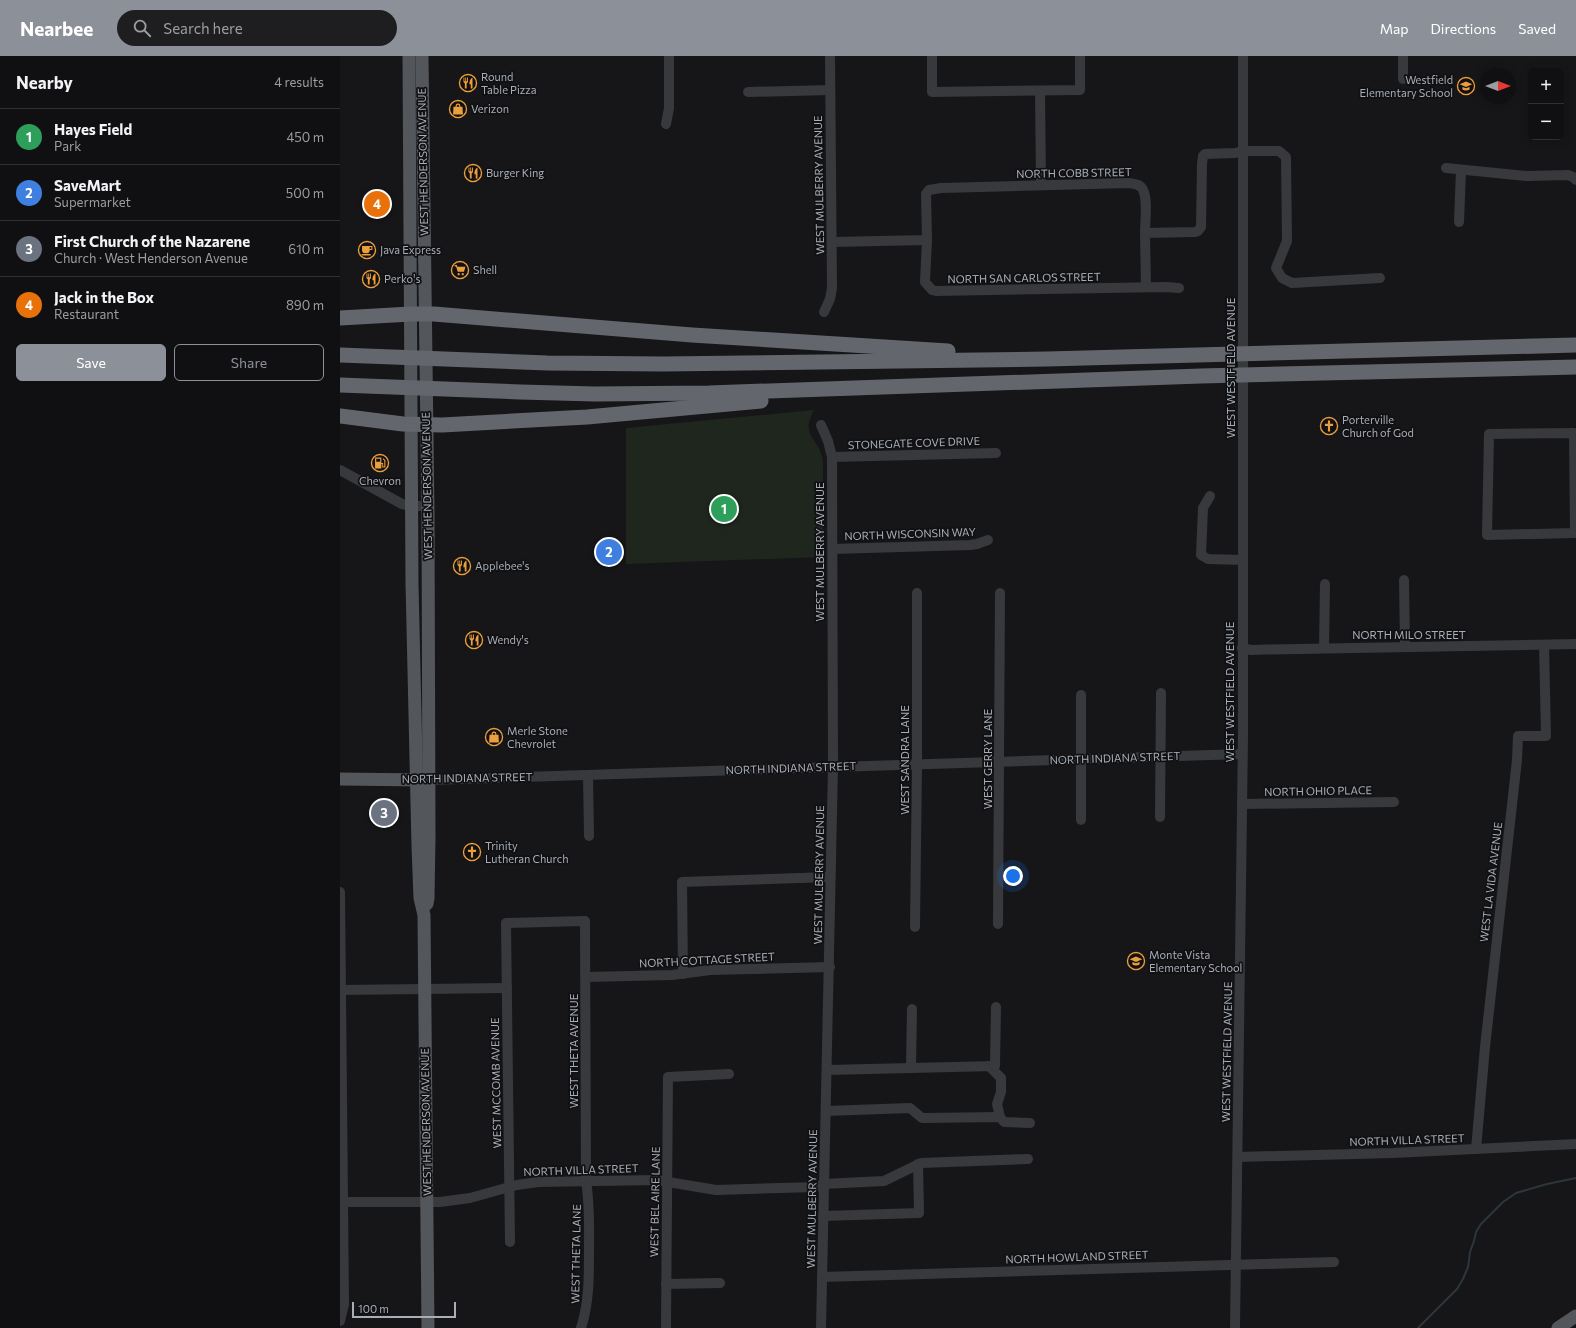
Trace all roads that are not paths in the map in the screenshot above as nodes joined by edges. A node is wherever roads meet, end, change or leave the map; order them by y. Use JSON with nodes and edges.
{"nodes":[{"id":1,"x":409,"y":56,"type":"edge"},
{"id":2,"x":422,"y":56,"type":"edge"},
{"id":3,"x":669,"y":56,"type":"edge"},
{"id":4,"x":830,"y":56,"type":"edge"},
{"id":5,"x":932,"y":56,"type":"edge"},
{"id":6,"x":1080,"y":56,"type":"edge"},
{"id":7,"x":1244,"y":56,"type":"edge"},
{"id":8,"x":1403,"y":56,"type":"edge"},
{"id":9,"x":1403,"y":78,"type":"dead end"},
{"id":10,"x":830,"y":90,"type":"junction"},
{"id":11,"x":1040,"y":90,"type":"junction"},
{"id":12,"x":748,"y":92,"type":"dead end"},
{"id":13,"x":422,"y":119,"type":"junction"},
{"id":14,"x":666,"y":124,"type":"dead end"},
{"id":15,"x":410,"y":146,"type":"junction"},
{"id":16,"x":1243,"y":151,"type":"junction"},
{"id":17,"x":1446,"y":168,"type":"dead end"},
{"id":18,"x":1461,"y":170,"type":"junction"},
{"id":19,"x":1576,"y":180,"type":"edge"},
{"id":20,"x":1041,"y":185,"type":"junction"},
{"id":21,"x":423,"y":206,"type":"junction"},
{"id":22,"x":1459,"y":222,"type":"dead end"},
{"id":23,"x":1145,"y":233,"type":"junction"},
{"id":24,"x":927,"y":240,"type":"junction"},
{"id":25,"x":832,"y":242,"type":"junction"},
{"id":26,"x":1380,"y":278,"type":"dead end"},
{"id":27,"x":1146,"y":287,"type":"junction"},
{"id":28,"x":1179,"y":288,"type":"dead end"},
{"id":29,"x":824,"y":312,"type":"dead end"},
{"id":30,"x":418,"y":314,"type":"junction"},
{"id":31,"x":340,"y":318,"type":"edge"},
{"id":32,"x":1576,"y":345,"type":"edge"},
{"id":33,"x":340,"y":354,"type":"edge"},
{"id":34,"x":1047,"y":359,"type":"junction"},
{"id":35,"x":1576,"y":367,"type":"edge"},
{"id":36,"x":340,"y":385,"type":"edge"},
{"id":37,"x":935,"y":386,"type":"junction"},
{"id":38,"x":340,"y":416,"type":"edge"},
{"id":39,"x":419,"y":425,"type":"junction"},
{"id":40,"x":821,"y":425,"type":"dead end"},
{"id":41,"x":996,"y":453,"type":"dead end"},
{"id":42,"x":832,"y":457,"type":"junction"},
{"id":43,"x":340,"y":470,"type":"edge"},
{"id":44,"x":1575,"y":493,"type":"edge"},
{"id":45,"x":1210,"y":496,"type":"dead end"},
{"id":46,"x":412,"y":506,"type":"junction"},
{"id":47,"x":428,"y":506,"type":"junction"},
{"id":48,"x":412,"y":536,"type":"junction"},
{"id":49,"x":988,"y":540,"type":"dead end"},
{"id":50,"x":833,"y":549,"type":"junction"},
{"id":51,"x":1243,"y":560,"type":"junction"},
{"id":52,"x":1404,"y":580,"type":"dead end"},
{"id":53,"x":1325,"y":584,"type":"dead end"},
{"id":54,"x":1000,"y":593,"type":"dead end"},
{"id":55,"x":917,"y":594,"type":"dead end"},
{"id":56,"x":429,"y":622,"type":"junction"},
{"id":57,"x":1576,"y":644,"type":"edge"},
{"id":58,"x":1544,"y":645,"type":"junction"},
{"id":59,"x":1405,"y":646,"type":"junction"},
{"id":60,"x":1242,"y":648,"type":"junction"},
{"id":61,"x":1324,"y":648,"type":"junction"},
{"id":62,"x":415,"y":655,"type":"junction"},
{"id":63,"x":1161,"y":693,"type":"dead end"},
{"id":64,"x":1081,"y":695,"type":"dead end"},
{"id":65,"x":429,"y":706,"type":"junction"},
{"id":66,"x":1242,"y":754,"type":"junction"},
{"id":67,"x":1161,"y":757,"type":"junction"},
{"id":68,"x":1082,"y":759,"type":"junction"},
{"id":69,"x":1000,"y":762,"type":"junction"},
{"id":70,"x":917,"y":764,"type":"junction"},
{"id":71,"x":833,"y":766,"type":"junction"},
{"id":72,"x":588,"y":774,"type":"junction"},
{"id":73,"x":340,"y":779,"type":"edge"},
{"id":74,"x":422,"y":780,"type":"junction"},
{"id":75,"x":1394,"y":802,"type":"dead end"},
{"id":76,"x":1242,"y":804,"type":"junction"},
{"id":77,"x":1160,"y":817,"type":"dead end"},
{"id":78,"x":1081,"y":820,"type":"dead end"},
{"id":79,"x":589,"y":836,"type":"dead end"},
{"id":80,"x":830,"y":878,"type":"junction"},
{"id":81,"x":340,"y":892,"type":"edge"},
{"id":82,"x":585,"y":921,"type":"joint"},
{"id":83,"x":998,"y":924,"type":"dead end"},
{"id":84,"x":915,"y":927,"type":"dead end"},
{"id":85,"x":830,"y":967,"type":"junction"},
{"id":86,"x":683,"y":974,"type":"junction"},
{"id":87,"x":586,"y":977,"type":"junction"},
{"id":88,"x":507,"y":988,"type":"junction"},
{"id":89,"x":424,"y":989,"type":"junction"},
{"id":90,"x":341,"y":990,"type":"junction"},
{"id":91,"x":996,"y":1007,"type":"dead end"},
{"id":92,"x":912,"y":1010,"type":"dead end"},
{"id":93,"x":992,"y":1066,"type":"junction"},
{"id":94,"x":911,"y":1068,"type":"junction"},
{"id":95,"x":826,"y":1070,"type":"junction"},
{"id":96,"x":729,"y":1074,"type":"dead end"},
{"id":97,"x":826,"y":1111,"type":"junction"},
{"id":98,"x":1000,"y":1117,"type":"junction"},
{"id":99,"x":1030,"y":1123,"type":"dead end"},
{"id":100,"x":1576,"y":1144,"type":"edge"},
{"id":101,"x":1476,"y":1149,"type":"junction"},
{"id":102,"x":1238,"y":1157,"type":"junction"},
{"id":103,"x":1028,"y":1159,"type":"dead end"},
{"id":104,"x":918,"y":1164,"type":"junction"},
{"id":105,"x":586,"y":1181,"type":"junction"},
{"id":106,"x":667,"y":1181,"type":"junction"},
{"id":107,"x":823,"y":1184,"type":"junction"},
{"id":108,"x":509,"y":1186,"type":"junction"},
{"id":109,"x":341,"y":1202,"type":"edge"},
{"id":110,"x":426,"y":1203,"type":"junction"},
{"id":111,"x":823,"y":1216,"type":"junction"},
{"id":112,"x":510,"y":1242,"type":"dead end"},
{"id":113,"x":1334,"y":1262,"type":"dead end"},
{"id":114,"x":1236,"y":1265,"type":"junction"},
{"id":115,"x":822,"y":1277,"type":"junction"},
{"id":116,"x":720,"y":1283,"type":"dead end"},
{"id":117,"x":666,"y":1284,"type":"junction"},
{"id":118,"x":1576,"y":1316,"type":"edge"},
{"id":119,"x":340,"y":1321,"type":"edge"},
{"id":120,"x":666,"y":1327,"type":"dead end"},
{"id":121,"x":428,"y":1328,"type":"edge"},
{"id":122,"x":581,"y":1328,"type":"edge"},
{"id":123,"x":821,"y":1328,"type":"edge"},
{"id":124,"x":1235,"y":1328,"type":"edge"},
{"id":125,"x":1558,"y":1328,"type":"edge"}],
"edges":[{"from":1,"to":13,"type":"main road"},
{"from":1,"to":15,"type":"main road","name":"WEST HENDERSON AVENUE"},
{"from":2,"to":13,"type":"main road","name":"WEST HENDERSON AVENUE"},
{"from":3,"to":14,"type":"street"},
{"from":4,"to":10,"type":"street","name":"WEST MULBERRY AVENUE"},
{"from":5,"to":11,"type":"street"},
{"from":6,"to":11,"type":"street"},
{"from":7,"to":16,"type":"street","name":"WEST WESTFIELD AVENUE"},
{"from":8,"to":9,"type":"street"},
{"from":10,"to":12,"type":"street"},
{"from":10,"to":25,"type":"street","name":"WEST MULBERRY AVENUE"},
{"from":11,"to":20,"type":"street"},
{"from":13,"to":21,"type":"main road","name":"WEST HENDERSON AVENUE"},
{"from":15,"to":21,"type":"main road"},
{"from":15,"to":30,"type":"main road","name":"WEST HENDERSON AVENUE"},
{"from":16,"to":23,"type":"street"},
{"from":16,"to":26,"type":"street"},
{"from":16,"to":51,"type":"street","name":"WEST WESTFIELD AVENUE"},
{"from":17,"to":18,"type":"street"},
{"from":18,"to":19,"type":"street"},
{"from":18,"to":22,"type":"street"},
{"from":20,"to":23,"type":"street","name":"NORTH COBB STREET"},
{"from":20,"to":24,"type":"street","name":"NORTH COBB STREET"},
{"from":21,"to":30,"type":"main road","name":"WEST HENDERSON AVENUE"},
{"from":23,"to":27,"type":"street"},
{"from":24,"to":25,"type":"street"},
{"from":24,"to":27,"type":"street","name":"NORTH SAN CARLOS STREET"},
{"from":25,"to":29,"type":"street","name":"WEST MULBERRY AVENUE"},
{"from":27,"to":28,"type":"street","name":"NORTH SAN CARLOS STREET"},
{"from":30,"to":31,"type":"highway"},
{"from":30,"to":34,"type":"highway"},
{"from":30,"to":39,"type":"main road","name":"WEST HENDERSON AVENUE"},
{"from":32,"to":34,"type":"highway"},
{"from":33,"to":34,"type":"highway"},
{"from":35,"to":37,"type":"highway"},
{"from":36,"to":37,"type":"highway"},
{"from":37,"to":39,"type":"highway"},
{"from":38,"to":39,"type":"highway"},
{"from":39,"to":46,"type":"main road","name":"WEST HENDERSON AVENUE"},
{"from":39,"to":47,"type":"main road","name":"WEST HENDERSON AVENUE"},
{"from":40,"to":42,"type":"street","name":"WEST MULBERRY AVENUE"},
{"from":41,"to":42,"type":"street","name":"STONEGATE COVE DRIVE"},
{"from":42,"to":50,"type":"street","name":"WEST MULBERRY AVENUE"},
{"from":43,"to":46,"type":"street"},
{"from":44,"to":44,"type":"street"},
{"from":45,"to":51,"type":"street"},
{"from":46,"to":47,"type":"street"},
{"from":46,"to":48,"type":"main road","name":"WEST HENDERSON AVENUE"},
{"from":47,"to":56,"type":"main road","name":"WEST HENDERSON AVENUE"},
{"from":48,"to":56,"type":"main road"},
{"from":48,"to":62,"type":"main road","name":"WEST HENDERSON AVENUE"},
{"from":49,"to":50,"type":"street","name":"NORTH WISCONSIN WAY"},
{"from":50,"to":71,"type":"street","name":"WEST MULBERRY AVENUE"},
{"from":51,"to":60,"type":"street","name":"WEST WESTFIELD AVENUE"},
{"from":52,"to":59,"type":"street"},
{"from":53,"to":61,"type":"street"},
{"from":54,"to":69,"type":"street","name":"WEST GERRY LANE"},
{"from":55,"to":70,"type":"street","name":"WEST SANDRA LANE"},
{"from":56,"to":65,"type":"main road","name":"WEST HENDERSON AVENUE"},
{"from":57,"to":58,"type":"street","name":"NORTH MILO STREET"},
{"from":58,"to":59,"type":"street","name":"NORTH MILO STREET"},
{"from":58,"to":101,"type":"street","name":"WEST LA VIDA AVENUE"},
{"from":59,"to":61,"type":"street","name":"NORTH MILO STREET"},
{"from":60,"to":61,"type":"street","name":"NORTH MILO STREET"},
{"from":60,"to":66,"type":"street","name":"WEST WESTFIELD AVENUE"},
{"from":62,"to":65,"type":"main road"},
{"from":62,"to":74,"type":"main road","name":"WEST HENDERSON AVENUE"},
{"from":63,"to":67,"type":"street"},
{"from":64,"to":68,"type":"street"},
{"from":65,"to":74,"type":"main road","name":"WEST HENDERSON AVENUE"},
{"from":66,"to":67,"type":"street","name":"NORTH INDIANA STREET"},
{"from":66,"to":76,"type":"street","name":"WEST WESTFIELD AVENUE"},
{"from":67,"to":68,"type":"street","name":"NORTH INDIANA STREET"},
{"from":67,"to":77,"type":"street"},
{"from":68,"to":69,"type":"street","name":"NORTH INDIANA STREET"},
{"from":68,"to":78,"type":"street"},
{"from":69,"to":70,"type":"street","name":"NORTH INDIANA STREET"},
{"from":69,"to":83,"type":"street","name":"WEST GERRY LANE"},
{"from":70,"to":71,"type":"street","name":"NORTH INDIANA STREET"},
{"from":70,"to":84,"type":"street","name":"WEST SANDRA LANE"},
{"from":71,"to":72,"type":"street","name":"NORTH INDIANA STREET"},
{"from":71,"to":80,"type":"street","name":"WEST MULBERRY AVENUE"},
{"from":72,"to":74,"type":"street","name":"NORTH INDIANA STREET"},
{"from":72,"to":79,"type":"street"},
{"from":73,"to":74,"type":"main road","name":"NORTH INDIANA STREET"},
{"from":74,"to":89,"type":"main road","name":"WEST HENDERSON AVENUE"},
{"from":75,"to":76,"type":"street","name":"NORTH OHIO PLACE"},
{"from":76,"to":102,"type":"street","name":"WEST WESTFIELD AVENUE"},
{"from":80,"to":85,"type":"street","name":"WEST MULBERRY AVENUE"},
{"from":80,"to":86,"type":"street"},
{"from":81,"to":90,"type":"street"},
{"from":82,"to":87,"type":"street","name":"WEST THETA AVENUE"},
{"from":82,"to":88,"type":"street","name":"WEST MCCOMB AVENUE"},
{"from":85,"to":86,"type":"street","name":"NORTH COTTAGE STREET"},
{"from":85,"to":95,"type":"street","name":"WEST MULBERRY AVENUE"},
{"from":86,"to":87,"type":"street","name":"NORTH COTTAGE STREET"},
{"from":87,"to":105,"type":"street","name":"WEST THETA AVENUE"},
{"from":88,"to":89,"type":"street"},
{"from":88,"to":108,"type":"street","name":"WEST MCCOMB AVENUE"},
{"from":89,"to":90,"type":"street"},
{"from":89,"to":110,"type":"main road","name":"WEST HENDERSON AVENUE"},
{"from":90,"to":109,"type":"street"},
{"from":91,"to":93,"type":"street"},
{"from":92,"to":94,"type":"street"},
{"from":93,"to":94,"type":"street"},
{"from":93,"to":98,"type":"street"},
{"from":94,"to":95,"type":"street"},
{"from":95,"to":97,"type":"street","name":"WEST MULBERRY AVENUE"},
{"from":96,"to":106,"type":"street","name":"WEST BEL AIRE LANE"},
{"from":97,"to":98,"type":"street"},
{"from":97,"to":107,"type":"street","name":"WEST MULBERRY AVENUE"},
{"from":98,"to":99,"type":"street"},
{"from":100,"to":101,"type":"street","name":"NORTH VILLA STREET"},
{"from":101,"to":102,"type":"street","name":"NORTH VILLA STREET"},
{"from":102,"to":114,"type":"street","name":"WEST WESTFIELD AVENUE"},
{"from":103,"to":104,"type":"street"},
{"from":104,"to":107,"type":"street","name":"NORTH VILLA STREET"},
{"from":104,"to":111,"type":"street"},
{"from":105,"to":106,"type":"street","name":"NORTH VILLA STREET"},
{"from":105,"to":108,"type":"street","name":"NORTH VILLA STREET"},
{"from":105,"to":122,"type":"street","name":"WEST THETA LANE"},
{"from":106,"to":107,"type":"street","name":"NORTH VILLA STREET"},
{"from":106,"to":117,"type":"street","name":"WEST BEL AIRE LANE"},
{"from":107,"to":111,"type":"street","name":"WEST MULBERRY AVENUE"},
{"from":108,"to":110,"type":"street","name":"NORTH VILLA STREET"},
{"from":108,"to":112,"type":"street","name":"WEST MCCOMB AVENUE"},
{"from":109,"to":110,"type":"street","name":"NORTH VILLA STREET"},
{"from":109,"to":119,"type":"street"},
{"from":110,"to":121,"type":"main road","name":"WEST HENDERSON AVENUE"},
{"from":111,"to":115,"type":"street","name":"WEST MULBERRY AVENUE"},
{"from":113,"to":114,"type":"street","name":"NORTH HOWLAND STREET"},
{"from":114,"to":115,"type":"street","name":"NORTH HOWLAND STREET"},
{"from":114,"to":124,"type":"street","name":"WEST WESTFIELD AVENUE"},
{"from":115,"to":123,"type":"street","name":"WEST MULBERRY AVENUE"},
{"from":116,"to":117,"type":"street"},
{"from":117,"to":120,"type":"street","name":"WEST BEL AIRE LANE"},
{"from":118,"to":125,"type":"main road"}]}
